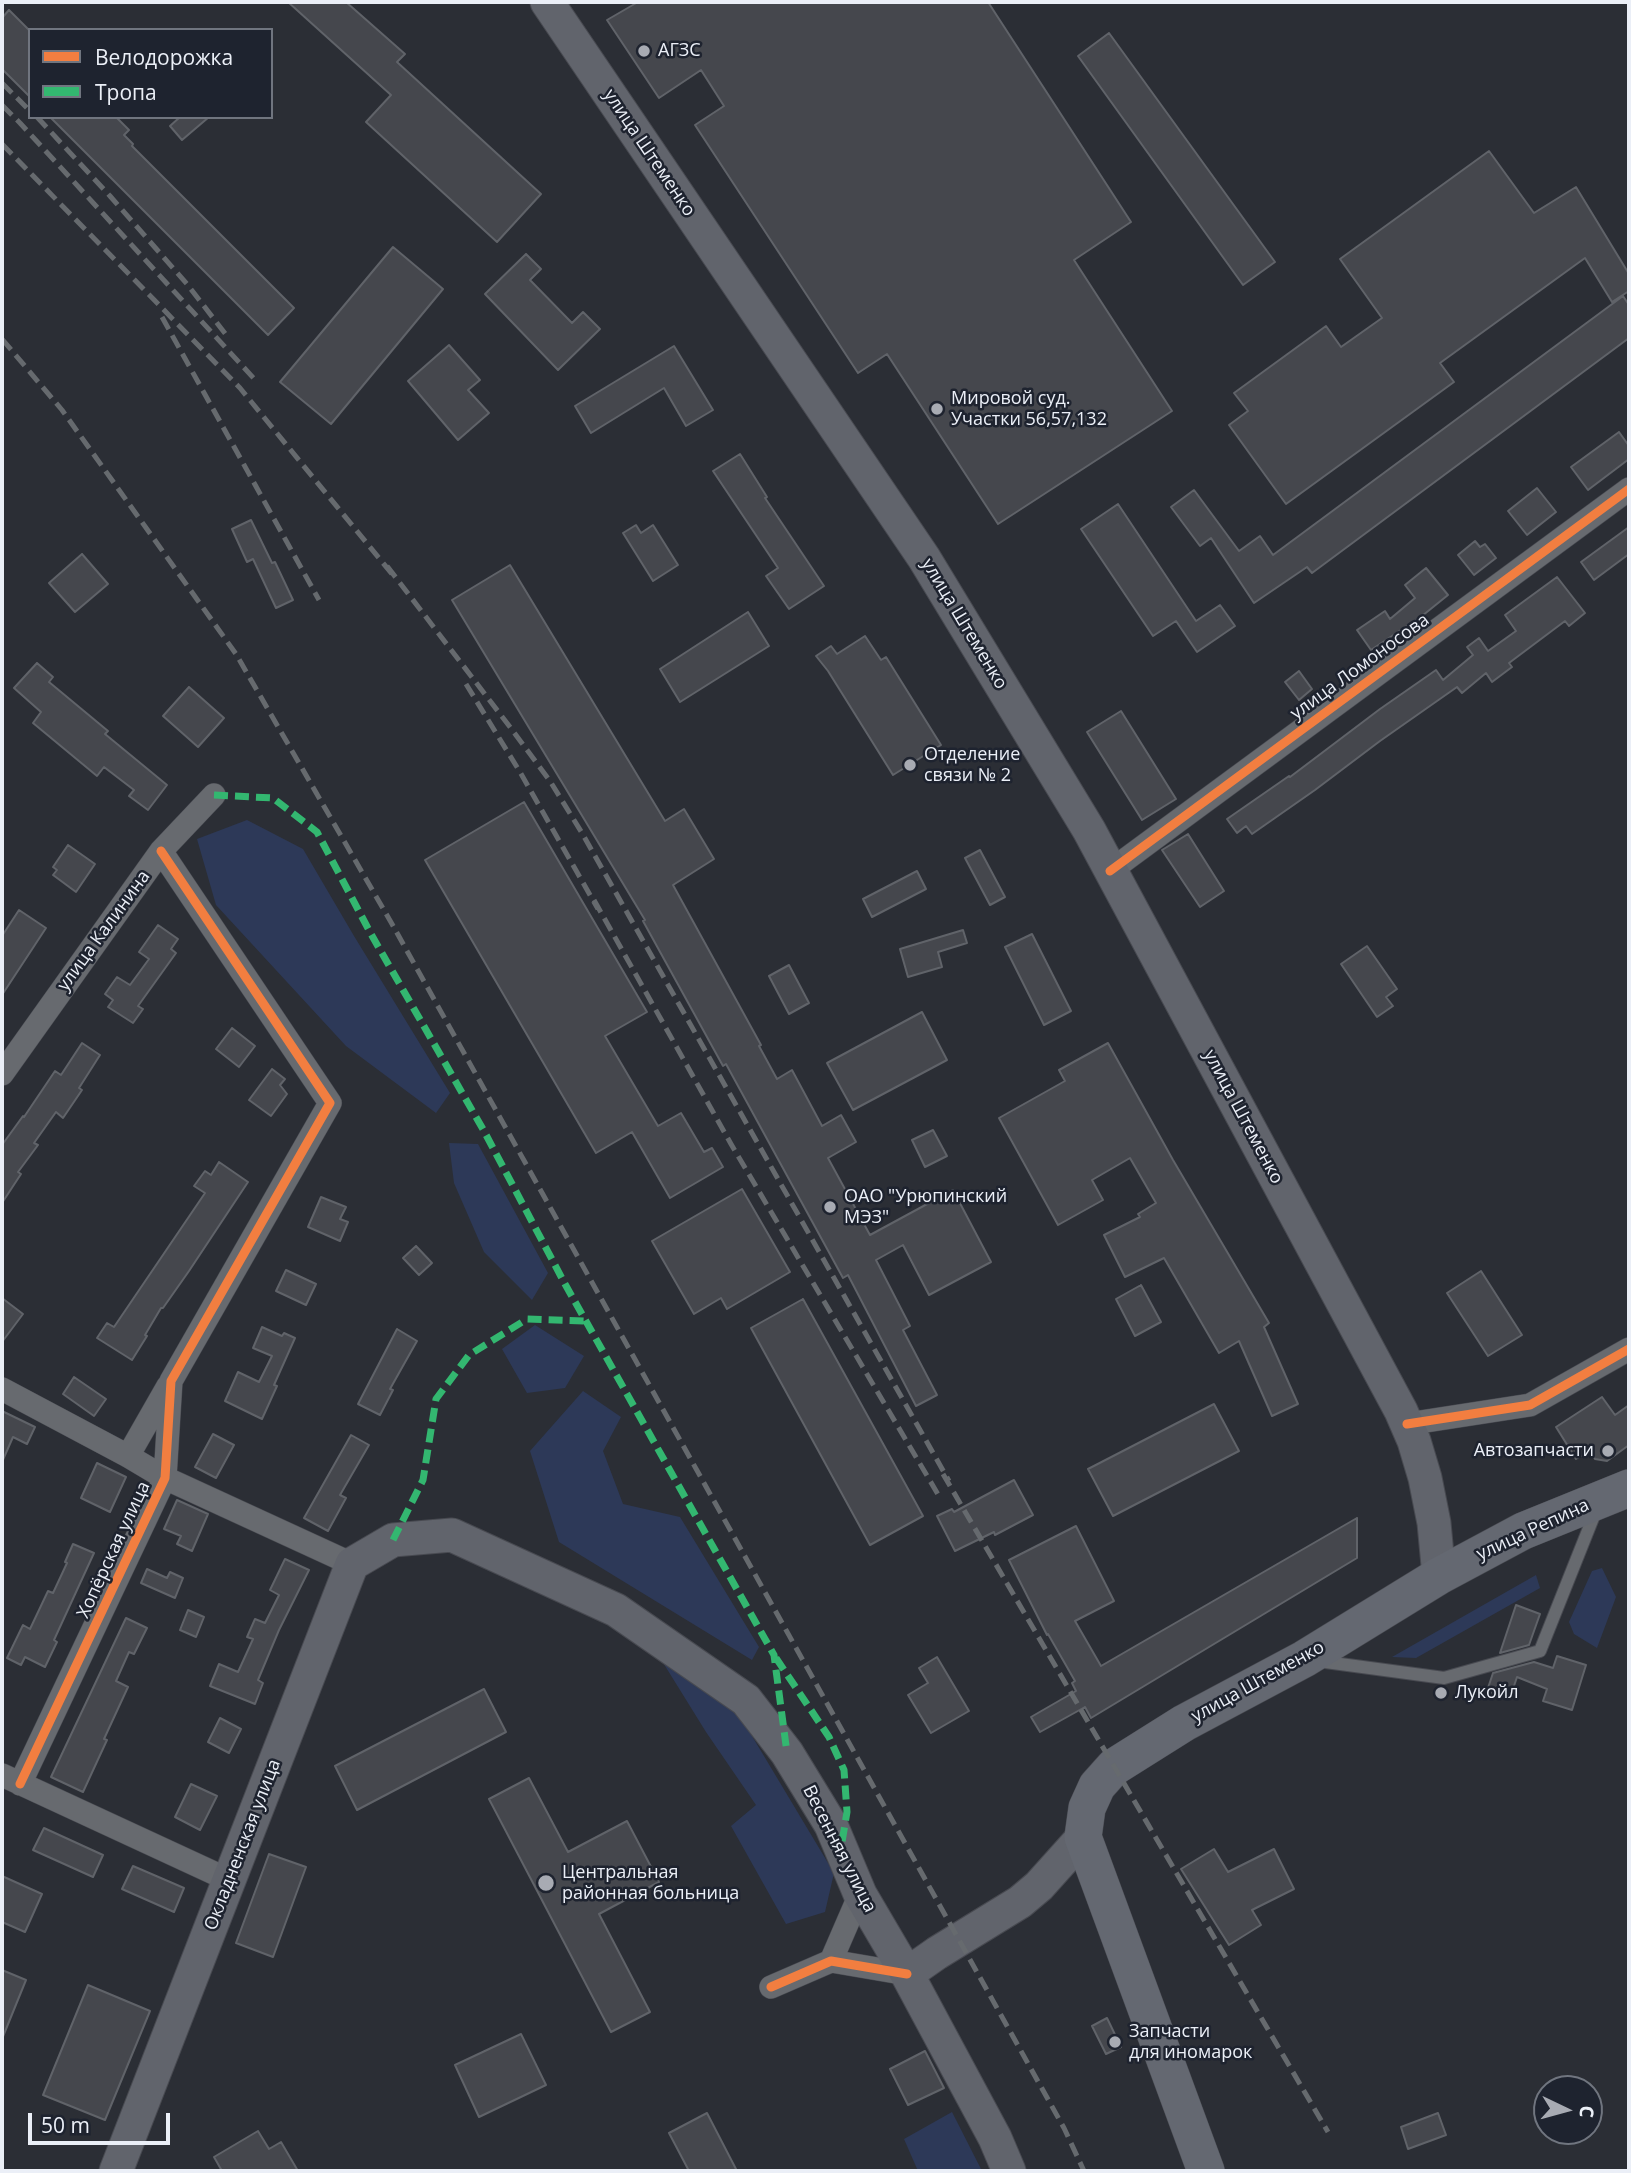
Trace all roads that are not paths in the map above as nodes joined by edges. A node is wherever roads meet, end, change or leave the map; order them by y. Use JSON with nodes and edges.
{"nodes":[{"id":1,"x":547,"y":2,"type":"edge"},
{"id":2,"x":1629,"y":489,"type":"edge"},
{"id":3,"x":214,"y":795,"type":"dead end"},
{"id":4,"x":161,"y":851,"type":"junction"},
{"id":5,"x":1110,"y":871,"type":"junction"},
{"id":6,"x":2,"y":1074,"type":"edge"},
{"id":7,"x":1629,"y":1349,"type":"edge"},
{"id":8,"x":171,"y":1381,"type":"junction"},
{"id":9,"x":2,"y":1389,"type":"edge"},
{"id":10,"x":1407,"y":1424,"type":"junction"},
{"id":11,"x":128,"y":1456,"type":"junction"},
{"id":12,"x":165,"y":1478,"type":"junction"},
{"id":13,"x":1615,"y":1494,"type":"edge"},
{"id":14,"x":352,"y":1564,"type":"junction"},
{"id":15,"x":1439,"y":1576,"type":"junction"},
{"id":16,"x":1304,"y":1659,"type":"junction"},
{"id":17,"x":11,"y":1780,"type":"edge"},
{"id":18,"x":1083,"y":1837,"type":"junction"},
{"id":19,"x":229,"y":1880,"type":"junction"},
{"id":20,"x":860,"y":1894,"type":"junction"},
{"id":21,"x":831,"y":1961,"type":"junction"},
{"id":22,"x":907,"y":1973,"type":"junction"},
{"id":23,"x":771,"y":1987,"type":"dead end"},
{"id":24,"x":116,"y":2171,"type":"edge"},
{"id":25,"x":1009,"y":2171,"type":"edge"},
{"id":26,"x":1206,"y":2171,"type":"edge"}],
"edges":[{"from":1,"to":5,"type":"main road","name":"улица Штеменко"},
{"from":2,"to":5,"type":"street","name":"улица Ломоносова"},
{"from":3,"to":4,"type":"street","name":"улица Калинина"},
{"from":4,"to":6,"type":"street","name":"улица Калинина"},
{"from":4,"to":8,"type":"street","name":"Хопёрская улица"},
{"from":5,"to":10,"type":"main road","name":"улица Штеменко"},
{"from":7,"to":10,"type":"street"},
{"from":8,"to":11,"type":"street"},
{"from":8,"to":12,"type":"street","name":"Хопёрская улица"},
{"from":9,"to":11,"type":"street"},
{"from":10,"to":15,"type":"main road","name":"улица Штеменко"},
{"from":11,"to":12,"type":"street"},
{"from":12,"to":14,"type":"street"},
{"from":12,"to":17,"type":"street","name":"Хопёрская улица"},
{"from":13,"to":15,"type":"main road","name":"улица Репина"},
{"from":13,"to":16,"type":"lane"},
{"from":14,"to":19,"type":"main road","name":"Окладненская улица"},
{"from":14,"to":20,"type":"main road","name":"Весенняя улица"},
{"from":15,"to":16,"type":"main road","name":"улица Штеменко"},
{"from":16,"to":18,"type":"main road","name":"улица Штеменко"},
{"from":17,"to":19,"type":"street"},
{"from":18,"to":22,"type":"main road"},
{"from":18,"to":26,"type":"main road"},
{"from":19,"to":24,"type":"main road","name":"Окладненская улица"},
{"from":20,"to":21,"type":"street"},
{"from":20,"to":22,"type":"main road","name":"Весенняя улица"},
{"from":21,"to":22,"type":"street"},
{"from":21,"to":23,"type":"street"},
{"from":22,"to":25,"type":"main road","name":"Весенняя улица"}]}
